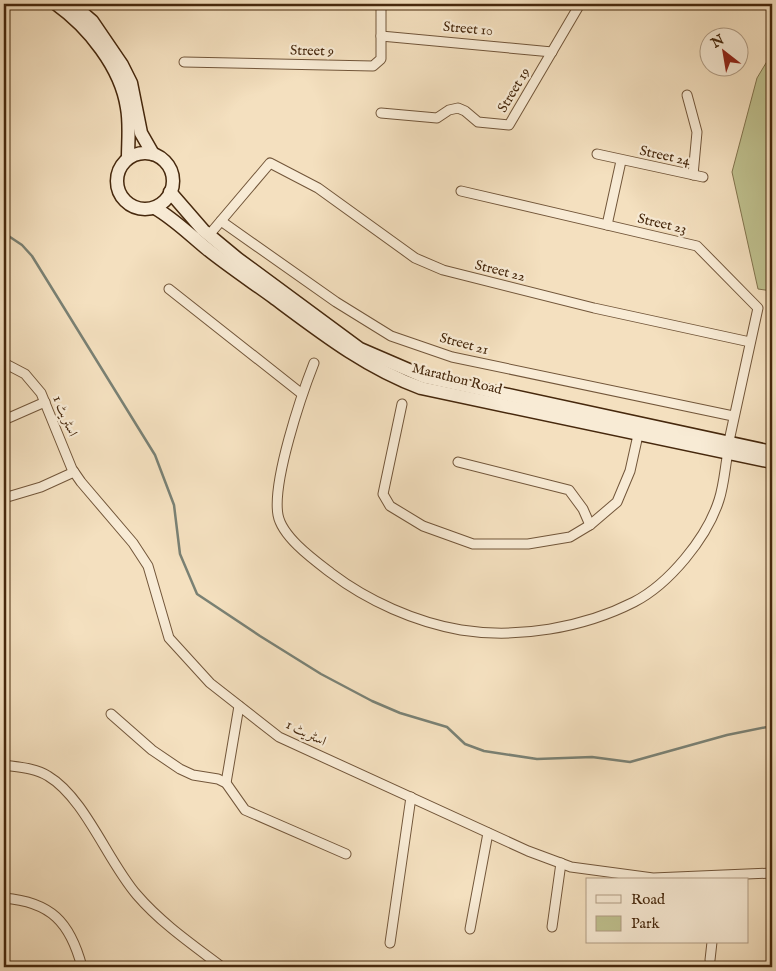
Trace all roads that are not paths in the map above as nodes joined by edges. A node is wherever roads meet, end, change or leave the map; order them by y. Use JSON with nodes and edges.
{"nodes":[{"id":1,"x":56,"y":4,"type":"edge"},
{"id":2,"x":72,"y":4,"type":"edge"},
{"id":3,"x":381,"y":4,"type":"edge"},
{"id":4,"x":580,"y":4,"type":"edge"},
{"id":5,"x":381,"y":36,"type":"junction"},
{"id":6,"x":552,"y":52,"type":"junction"},
{"id":7,"x":184,"y":62,"type":"dead end"},
{"id":8,"x":687,"y":95,"type":"dead end"},
{"id":9,"x":381,"y":113,"type":"dead end"},
{"id":10,"x":153,"y":154,"type":"junction"},
{"id":11,"x":597,"y":154,"type":"dead end"},
{"id":12,"x":128,"y":158,"type":"junction"},
{"id":13,"x":622,"y":161,"type":"junction"},
{"id":14,"x":693,"y":176,"type":"junction"},
{"id":15,"x":703,"y":177,"type":"dead end"},
{"id":16,"x":461,"y":191,"type":"dead end"},
{"id":17,"x":170,"y":192,"type":"junction"},
{"id":18,"x":155,"y":208,"type":"junction"},
{"id":19,"x":220,"y":221,"type":"junction"},
{"id":20,"x":607,"y":225,"type":"junction"},
{"id":21,"x":209,"y":235,"type":"junction"},
{"id":22,"x":169,"y":289,"type":"dead end"},
{"id":23,"x":750,"y":342,"type":"junction"},
{"id":24,"x":4,"y":363,"type":"edge"},
{"id":25,"x":314,"y":363,"type":"dead end"},
{"id":26,"x":302,"y":394,"type":"junction"},
{"id":27,"x":45,"y":402,"type":"junction"},
{"id":28,"x":402,"y":404,"type":"dead end"},
{"id":29,"x":733,"y":416,"type":"junction"},
{"id":30,"x":4,"y":420,"type":"edge"},
{"id":31,"x":638,"y":435,"type":"junction"},
{"id":32,"x":728,"y":447,"type":"junction"},
{"id":33,"x":772,"y":452,"type":"edge"},
{"id":34,"x":458,"y":462,"type":"dead end"},
{"id":35,"x":772,"y":462,"type":"edge"},
{"id":36,"x":74,"y":472,"type":"junction"},
{"id":37,"x":4,"y":498,"type":"edge"},
{"id":38,"x":590,"y":526,"type":"junction"},
{"id":39,"x":239,"y":706,"type":"junction"},
{"id":40,"x":111,"y":714,"type":"dead end"},
{"id":41,"x":4,"y":765,"type":"edge"},
{"id":42,"x":226,"y":783,"type":"junction"},
{"id":43,"x":411,"y":797,"type":"junction"},
{"id":44,"x":488,"y":833,"type":"junction"},
{"id":45,"x":346,"y":854,"type":"dead end"},
{"id":46,"x":561,"y":863,"type":"junction"},
{"id":47,"x":772,"y":874,"type":"edge"},
{"id":48,"x":721,"y":877,"type":"edge"},
{"id":49,"x":641,"y":878,"type":"edge"},
{"id":50,"x":4,"y":898,"type":"edge"},
{"id":51,"x":552,"y":927,"type":"dead end"},
{"id":52,"x":470,"y":929,"type":"dead end"},
{"id":53,"x":390,"y":943,"type":"dead end"},
{"id":54,"x":712,"y":944,"type":"edge"},
{"id":55,"x":710,"y":960,"type":"dead end"},
{"id":56,"x":82,"y":967,"type":"edge"},
{"id":57,"x":222,"y":967,"type":"edge"}],
"edges":[{"from":1,"to":12,"type":"main road"},
{"from":2,"to":10,"type":"main road"},
{"from":3,"to":5,"type":"street","name":"Street 9"},
{"from":4,"to":6,"type":"street","name":"Street 19"},
{"from":5,"to":6,"type":"street","name":"Street 10"},
{"from":5,"to":7,"type":"street","name":"Street 9"},
{"from":6,"to":9,"type":"street","name":"Street 19"},
{"from":8,"to":14,"type":"street"},
{"from":10,"to":12,"type":"main road"},
{"from":10,"to":17,"type":"main road"},
{"from":11,"to":13,"type":"street","name":"Street 24"},
{"from":12,"to":18,"type":"main road"},
{"from":13,"to":14,"type":"street","name":"Street 24"},
{"from":13,"to":20,"type":"street","name":"Street 24"},
{"from":14,"to":15,"type":"street","name":"Street 24"},
{"from":16,"to":20,"type":"street","name":"Street 23"},
{"from":17,"to":18,"type":"main road"},
{"from":17,"to":21,"type":"main road","name":"Marathon Road"},
{"from":18,"to":31,"type":"main road","name":"Marathon Road"},
{"from":19,"to":21,"type":"street"},
{"from":19,"to":23,"type":"street","name":"Street 22"},
{"from":19,"to":29,"type":"street","name":"Street 21"},
{"from":20,"to":23,"type":"street","name":"Street 23"},
{"from":21,"to":32,"type":"main road","name":"Marathon Road"},
{"from":22,"to":26,"type":"street"},
{"from":23,"to":29,"type":"street","name":"Street 23"},
{"from":24,"to":27,"type":"street","name":"اسٹریٹ 1"},
{"from":25,"to":26,"type":"street","name":"Street 23"},
{"from":26,"to":32,"type":"street","name":"Street 23"},
{"from":27,"to":30,"type":"street"},
{"from":27,"to":36,"type":"street","name":"اسٹریٹ 1"},
{"from":28,"to":38,"type":"street"},
{"from":29,"to":32,"type":"street","name":"Street 23"},
{"from":31,"to":32,"type":"main road","name":"Marathon Road"},
{"from":31,"to":38,"type":"street"},
{"from":32,"to":33,"type":"main road","name":"Marathon Road"},
{"from":32,"to":35,"type":"main road","name":"Marathon Road"},
{"from":34,"to":38,"type":"street"},
{"from":36,"to":37,"type":"street"},
{"from":36,"to":39,"type":"street","name":"اسٹریٹ 1"},
{"from":39,"to":42,"type":"street"},
{"from":39,"to":43,"type":"street","name":"اسٹریٹ 1"},
{"from":40,"to":42,"type":"street"},
{"from":41,"to":57,"type":"street"},
{"from":42,"to":45,"type":"street"},
{"from":43,"to":44,"type":"street","name":"اسٹریٹ 1"},
{"from":43,"to":53,"type":"street"},
{"from":44,"to":46,"type":"street","name":"اسٹریٹ 1"},
{"from":44,"to":52,"type":"street"},
{"from":46,"to":49,"type":"street","name":"اسٹریٹ 1"},
{"from":46,"to":51,"type":"street"},
{"from":47,"to":48,"type":"street","name":"اسٹریٹ 1"},
{"from":48,"to":49,"type":"street","name":"اسٹریٹ 1"},
{"from":50,"to":56,"type":"street"},
{"from":54,"to":55,"type":"street"}]}
